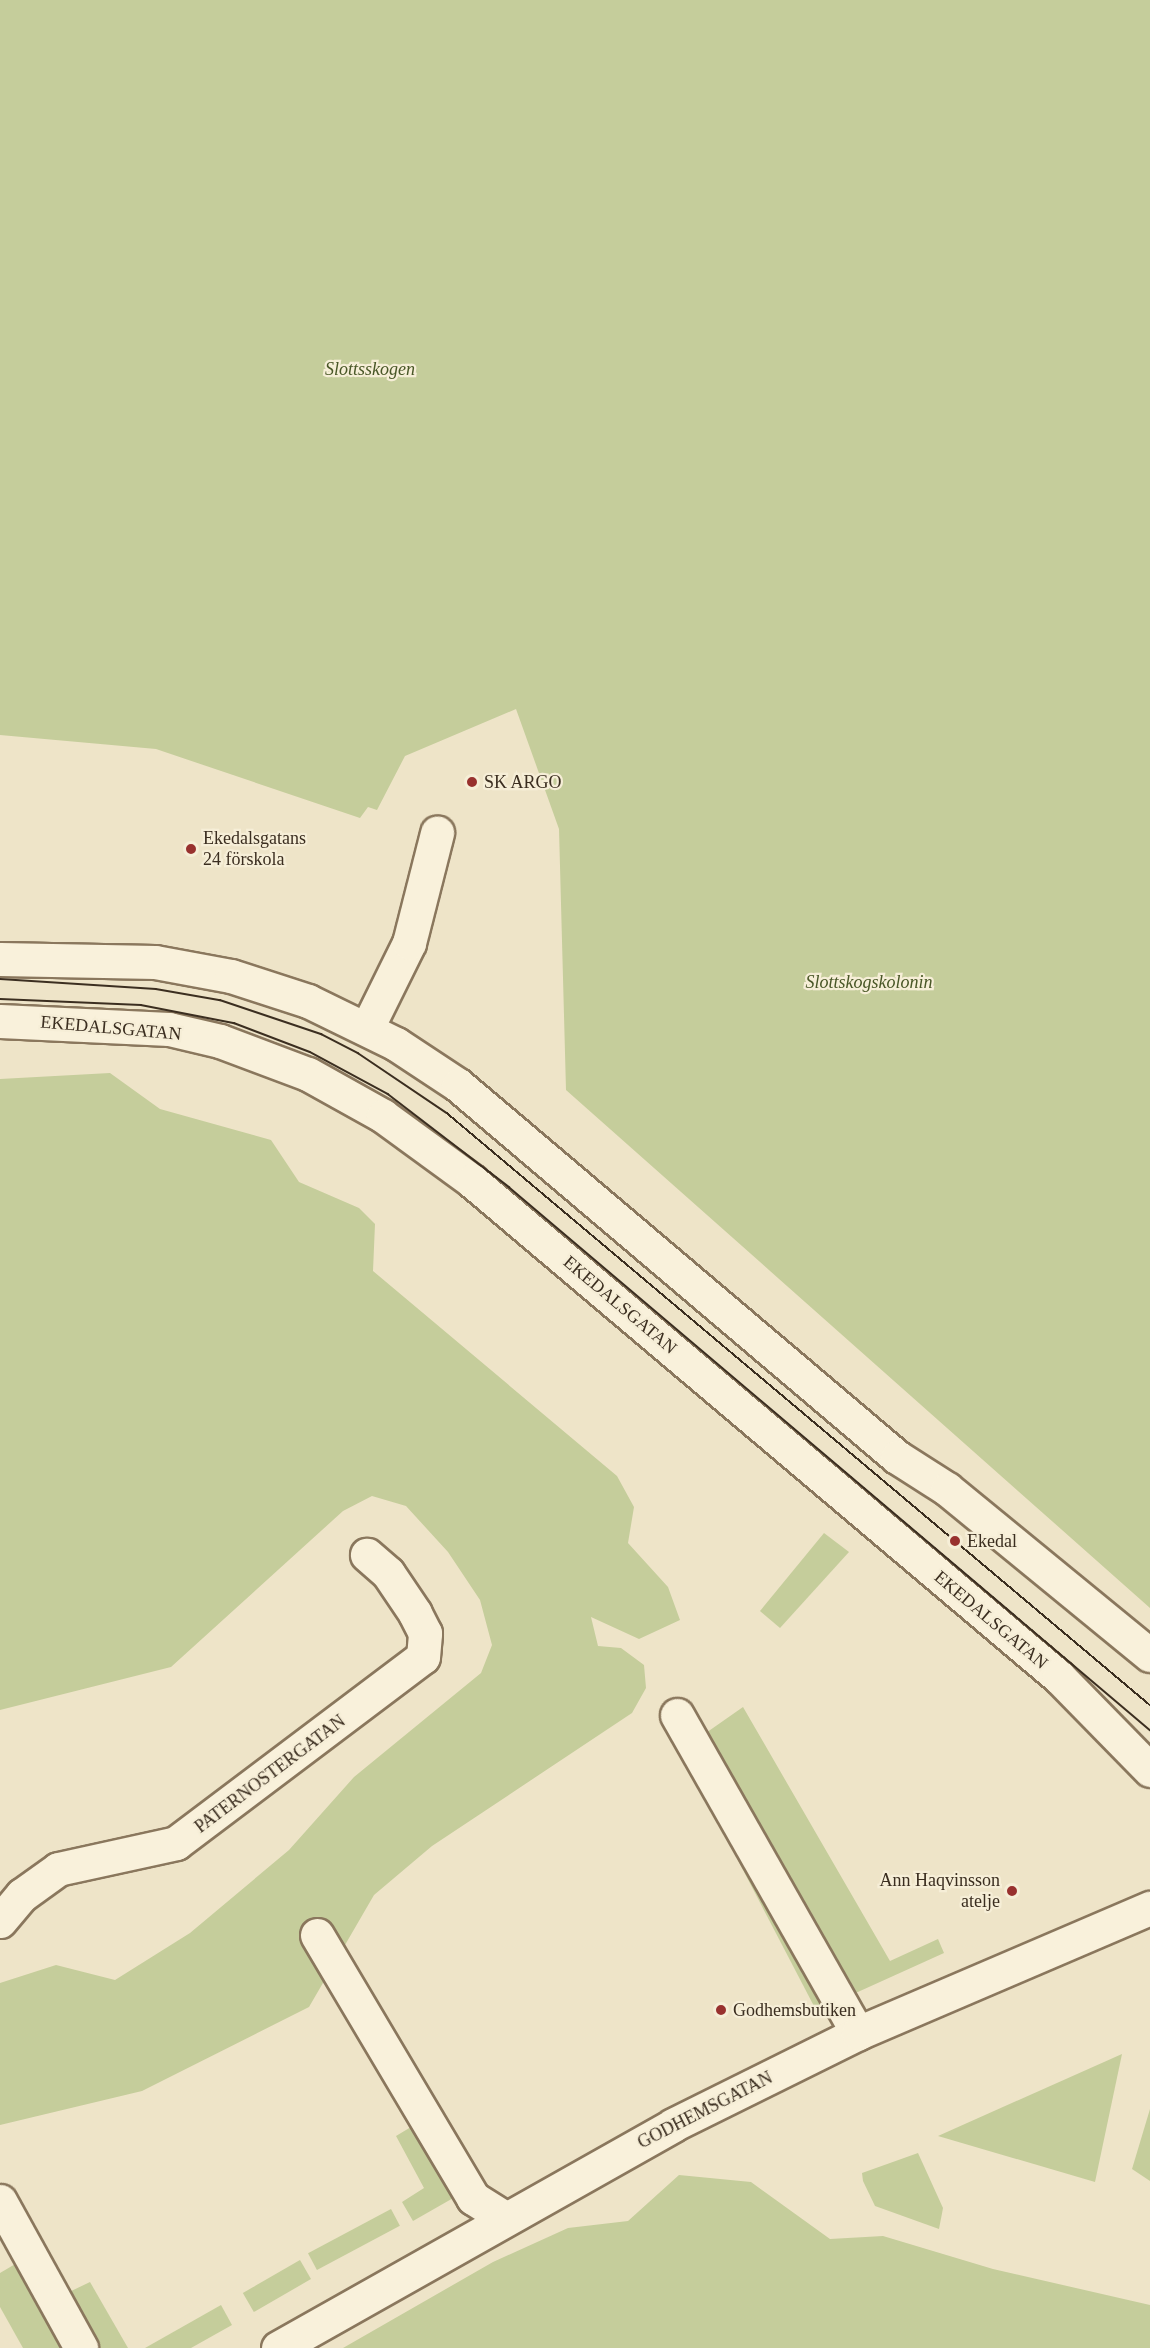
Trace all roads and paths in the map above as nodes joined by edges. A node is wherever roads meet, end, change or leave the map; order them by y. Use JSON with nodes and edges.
{"nodes":[{"id":1,"x":437,"y":833,"type":"dead end"},
{"id":2,"x":0,"y":959,"type":"edge"},
{"id":3,"x":0,"y":1021,"type":"edge"},
{"id":4,"x":367,"y":1028,"type":"junction"},
{"id":5,"x":367,"y":1555,"type":"dead end"},
{"id":6,"x":1150,"y":1655,"type":"edge"},
{"id":7,"x":677,"y":1715,"type":"dead end"},
{"id":8,"x":1150,"y":1770,"type":"edge"},
{"id":9,"x":1150,"y":1908,"type":"edge"},
{"id":10,"x":0,"y":1921,"type":"edge"},
{"id":11,"x":317,"y":1935,"type":"dead end"},
{"id":12,"x":858,"y":2033,"type":"junction"},
{"id":13,"x":0,"y":2201,"type":"edge"},
{"id":14,"x":505,"y":2218,"type":"junction"},
{"id":15,"x":81,"y":2348,"type":"edge"},
{"id":16,"x":278,"y":2348,"type":"edge"}],
"edges":[{"from":1,"to":4,"type":"street"},
{"from":2,"to":4,"type":"street"},
{"from":3,"to":8,"type":"street","name":"EKEDALSGATAN"},
{"from":4,"to":6,"type":"street"},
{"from":5,"to":10,"type":"street","name":"PATERNOSTERGATAN"},
{"from":7,"to":12,"type":"street"},
{"from":9,"to":12,"type":"street","name":"GODHEMSGATAN"},
{"from":11,"to":14,"type":"street"},
{"from":12,"to":14,"type":"street","name":"GODHEMSGATAN"},
{"from":13,"to":15,"type":"street"},
{"from":14,"to":16,"type":"street","name":"GODHEMSGATAN"}]}
